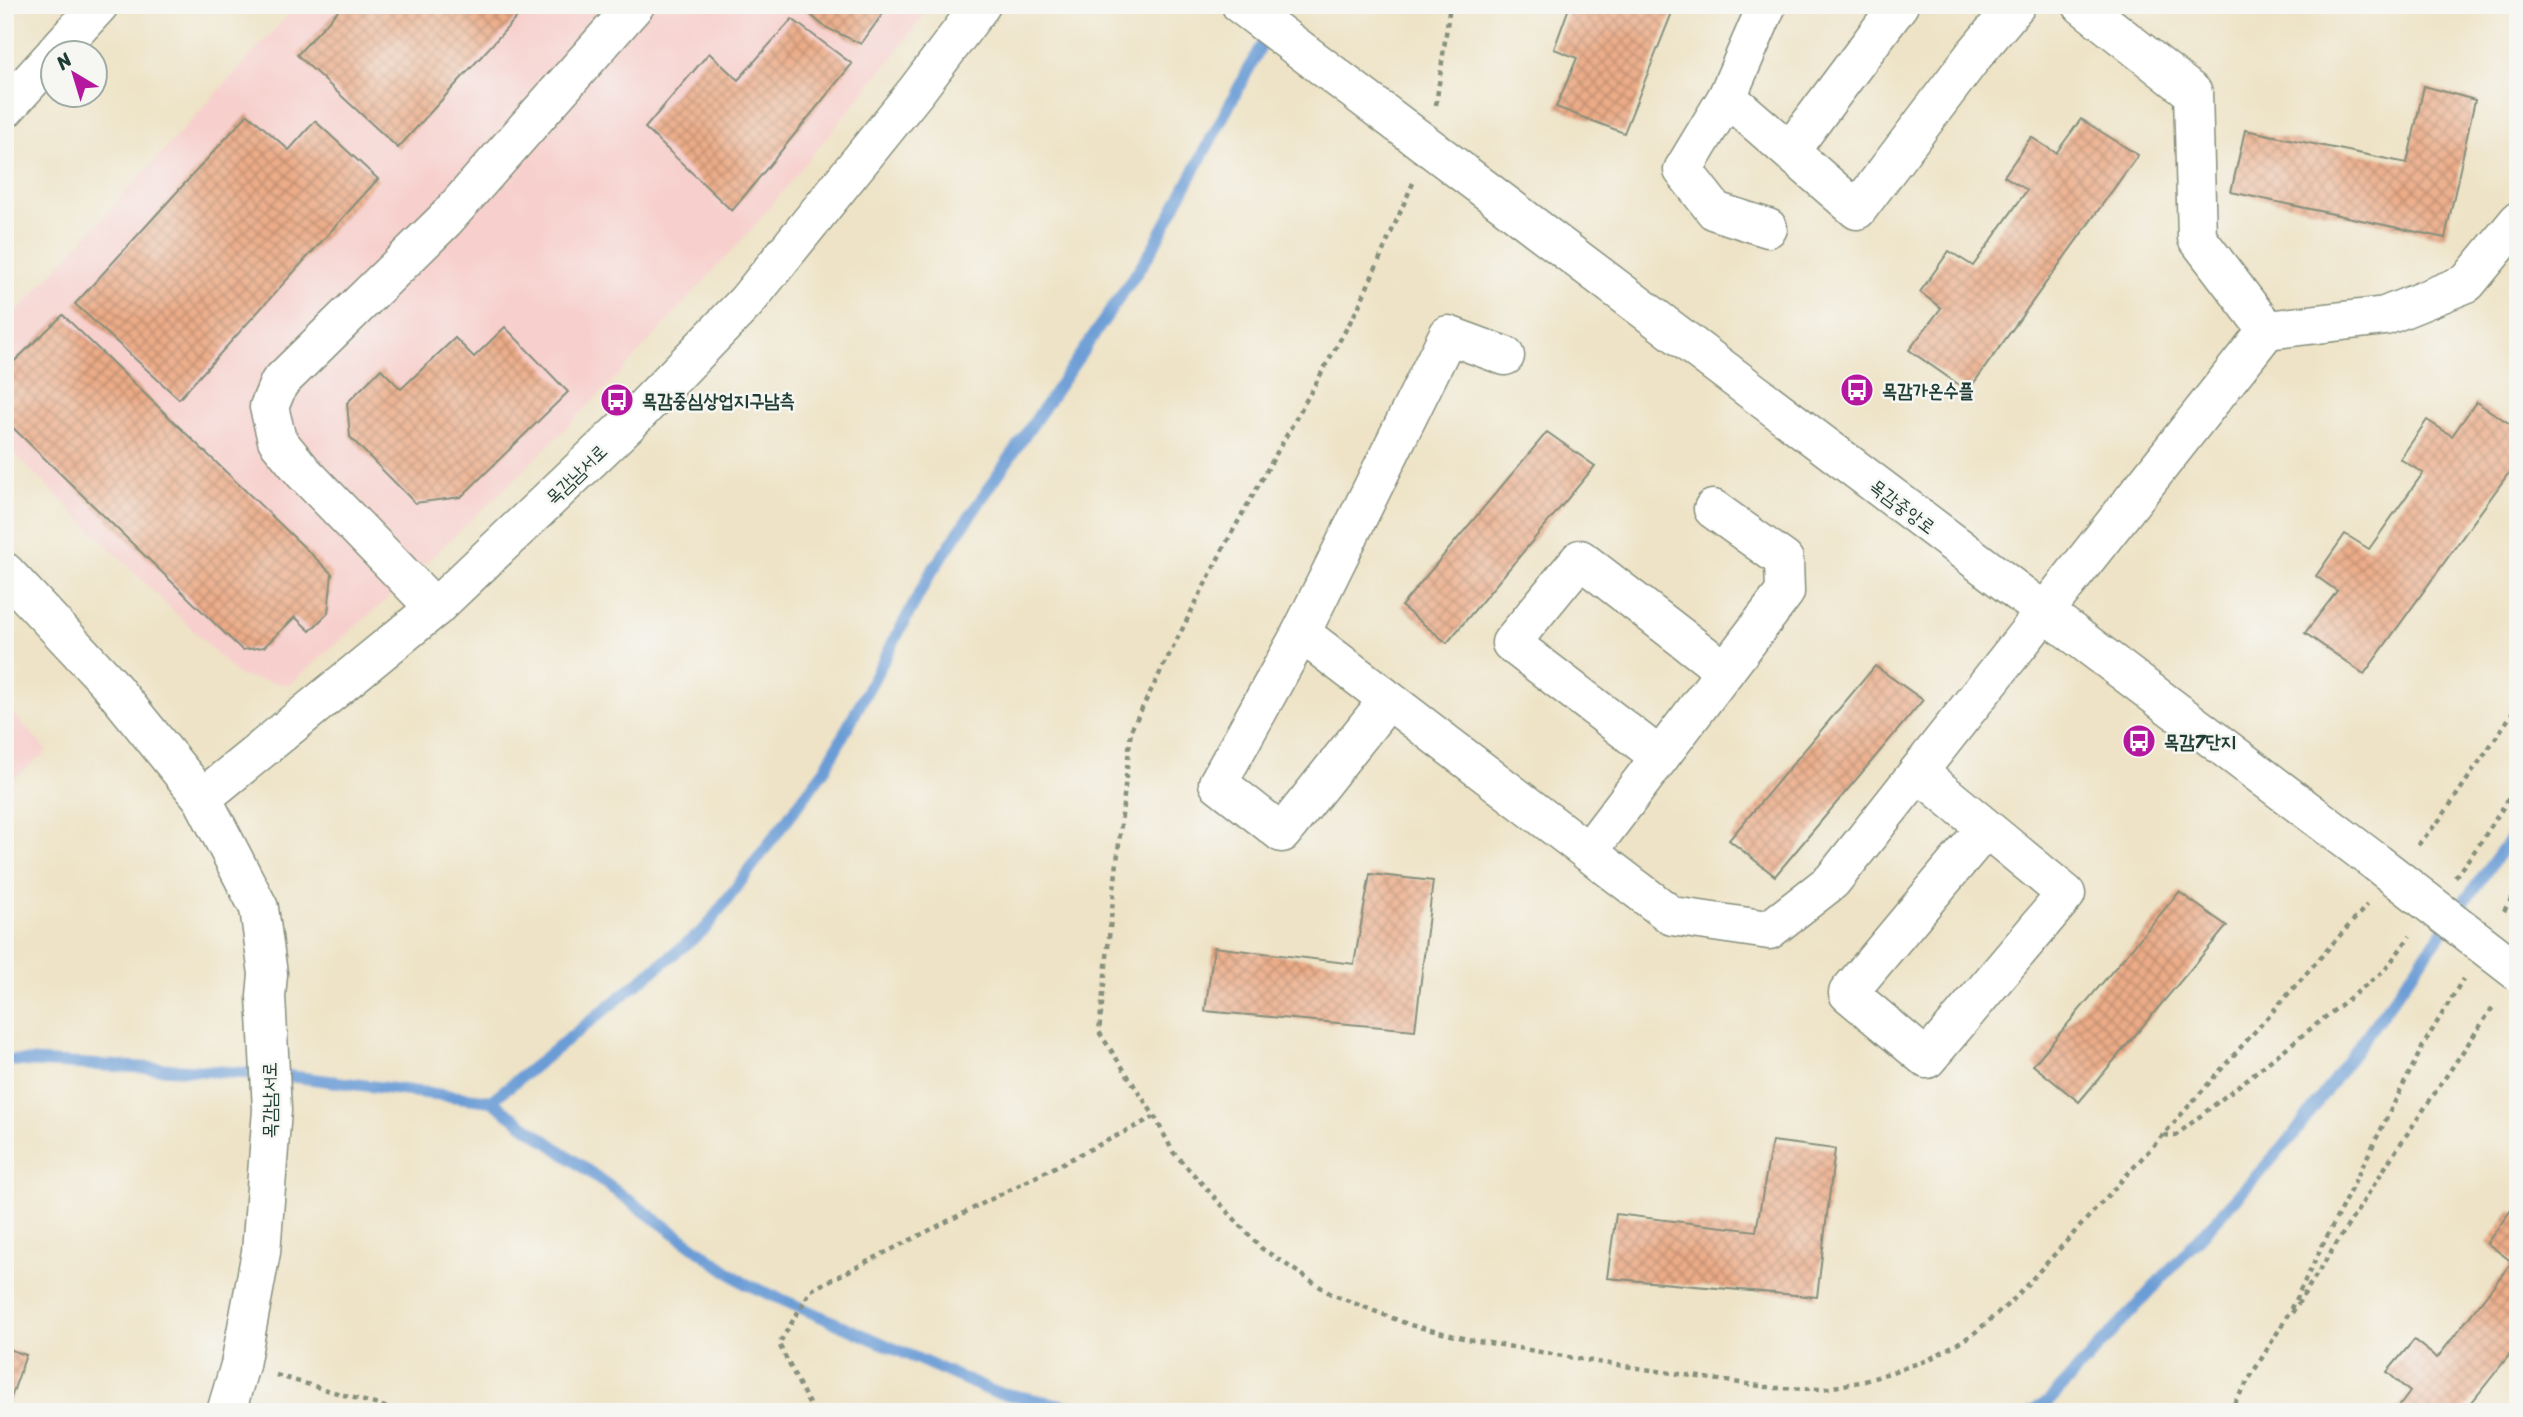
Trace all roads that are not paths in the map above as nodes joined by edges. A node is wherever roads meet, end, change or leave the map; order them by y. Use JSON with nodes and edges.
{"nodes":[{"id":1,"x":99,"y":5,"type":"edge"},
{"id":2,"x":635,"y":5,"type":"edge"},
{"id":3,"x":981,"y":5,"type":"edge"},
{"id":4,"x":1241,"y":5,"type":"edge"},
{"id":5,"x":1767,"y":5,"type":"edge"},
{"id":6,"x":1899,"y":5,"type":"edge"},
{"id":7,"x":2016,"y":5,"type":"edge"},
{"id":8,"x":2082,"y":5,"type":"edge"},
{"id":9,"x":69,"y":38,"type":"edge"},
{"id":10,"x":38,"y":72,"type":"edge"},
{"id":11,"x":1727,"y":97,"type":"junction"},
{"id":12,"x":5,"y":109,"type":"edge"},
{"id":13,"x":1790,"y":151,"type":"junction"},
{"id":14,"x":2518,"y":221,"type":"edge"},
{"id":15,"x":1768,"y":228,"type":"dead end"},
{"id":16,"x":2267,"y":330,"type":"junction"},
{"id":17,"x":1506,"y":356,"type":"dead end"},
{"id":18,"x":1713,"y":509,"type":"dead end"},
{"id":19,"x":5,"y":572,"type":"edge"},
{"id":20,"x":435,"y":608,"type":"junction"},
{"id":21,"x":2045,"y":612,"type":"junction"},
{"id":22,"x":1301,"y":633,"type":"junction"},
{"id":23,"x":1725,"y":671,"type":"junction"},
{"id":24,"x":1388,"y":700,"type":"junction"},
{"id":25,"x":1660,"y":757,"type":"junction"},
{"id":26,"x":1918,"y":772,"type":"junction"},
{"id":27,"x":202,"y":797,"type":"junction"},
{"id":28,"x":1986,"y":828,"type":"junction"},
{"id":29,"x":1588,"y":852,"type":"junction"},
{"id":30,"x":2518,"y":972,"type":"edge"},
{"id":31,"x":226,"y":1412,"type":"edge"}],
"edges":[{"from":1,"to":9,"type":"street"},
{"from":2,"to":20,"type":"street"},
{"from":3,"to":20,"type":"street","name":"목감남서로"},
{"from":4,"to":21,"type":"street","name":"목감중앙로"},
{"from":5,"to":11,"type":"street"},
{"from":6,"to":13,"type":"street"},
{"from":7,"to":13,"type":"street"},
{"from":8,"to":16,"type":"street"},
{"from":10,"to":12,"type":"street"},
{"from":11,"to":13,"type":"street"},
{"from":11,"to":15,"type":"street"},
{"from":14,"to":16,"type":"street"},
{"from":16,"to":21,"type":"street"},
{"from":17,"to":22,"type":"street"},
{"from":18,"to":23,"type":"street"},
{"from":19,"to":27,"type":"street","name":"목감남서로"},
{"from":20,"to":27,"type":"street","name":"목감남서로"},
{"from":21,"to":26,"type":"street"},
{"from":21,"to":30,"type":"street","name":"목감중앙로","bridge":true},
{"from":22,"to":24,"type":"street"},
{"from":22,"to":24,"type":"street"},
{"from":23,"to":25,"type":"street"},
{"from":23,"to":25,"type":"street"},
{"from":24,"to":29,"type":"street"},
{"from":25,"to":29,"type":"street"},
{"from":26,"to":28,"type":"street"},
{"from":26,"to":29,"type":"street"},
{"from":27,"to":31,"type":"street","name":"목감남서로"},
{"from":28,"to":28,"type":"street"}]}
